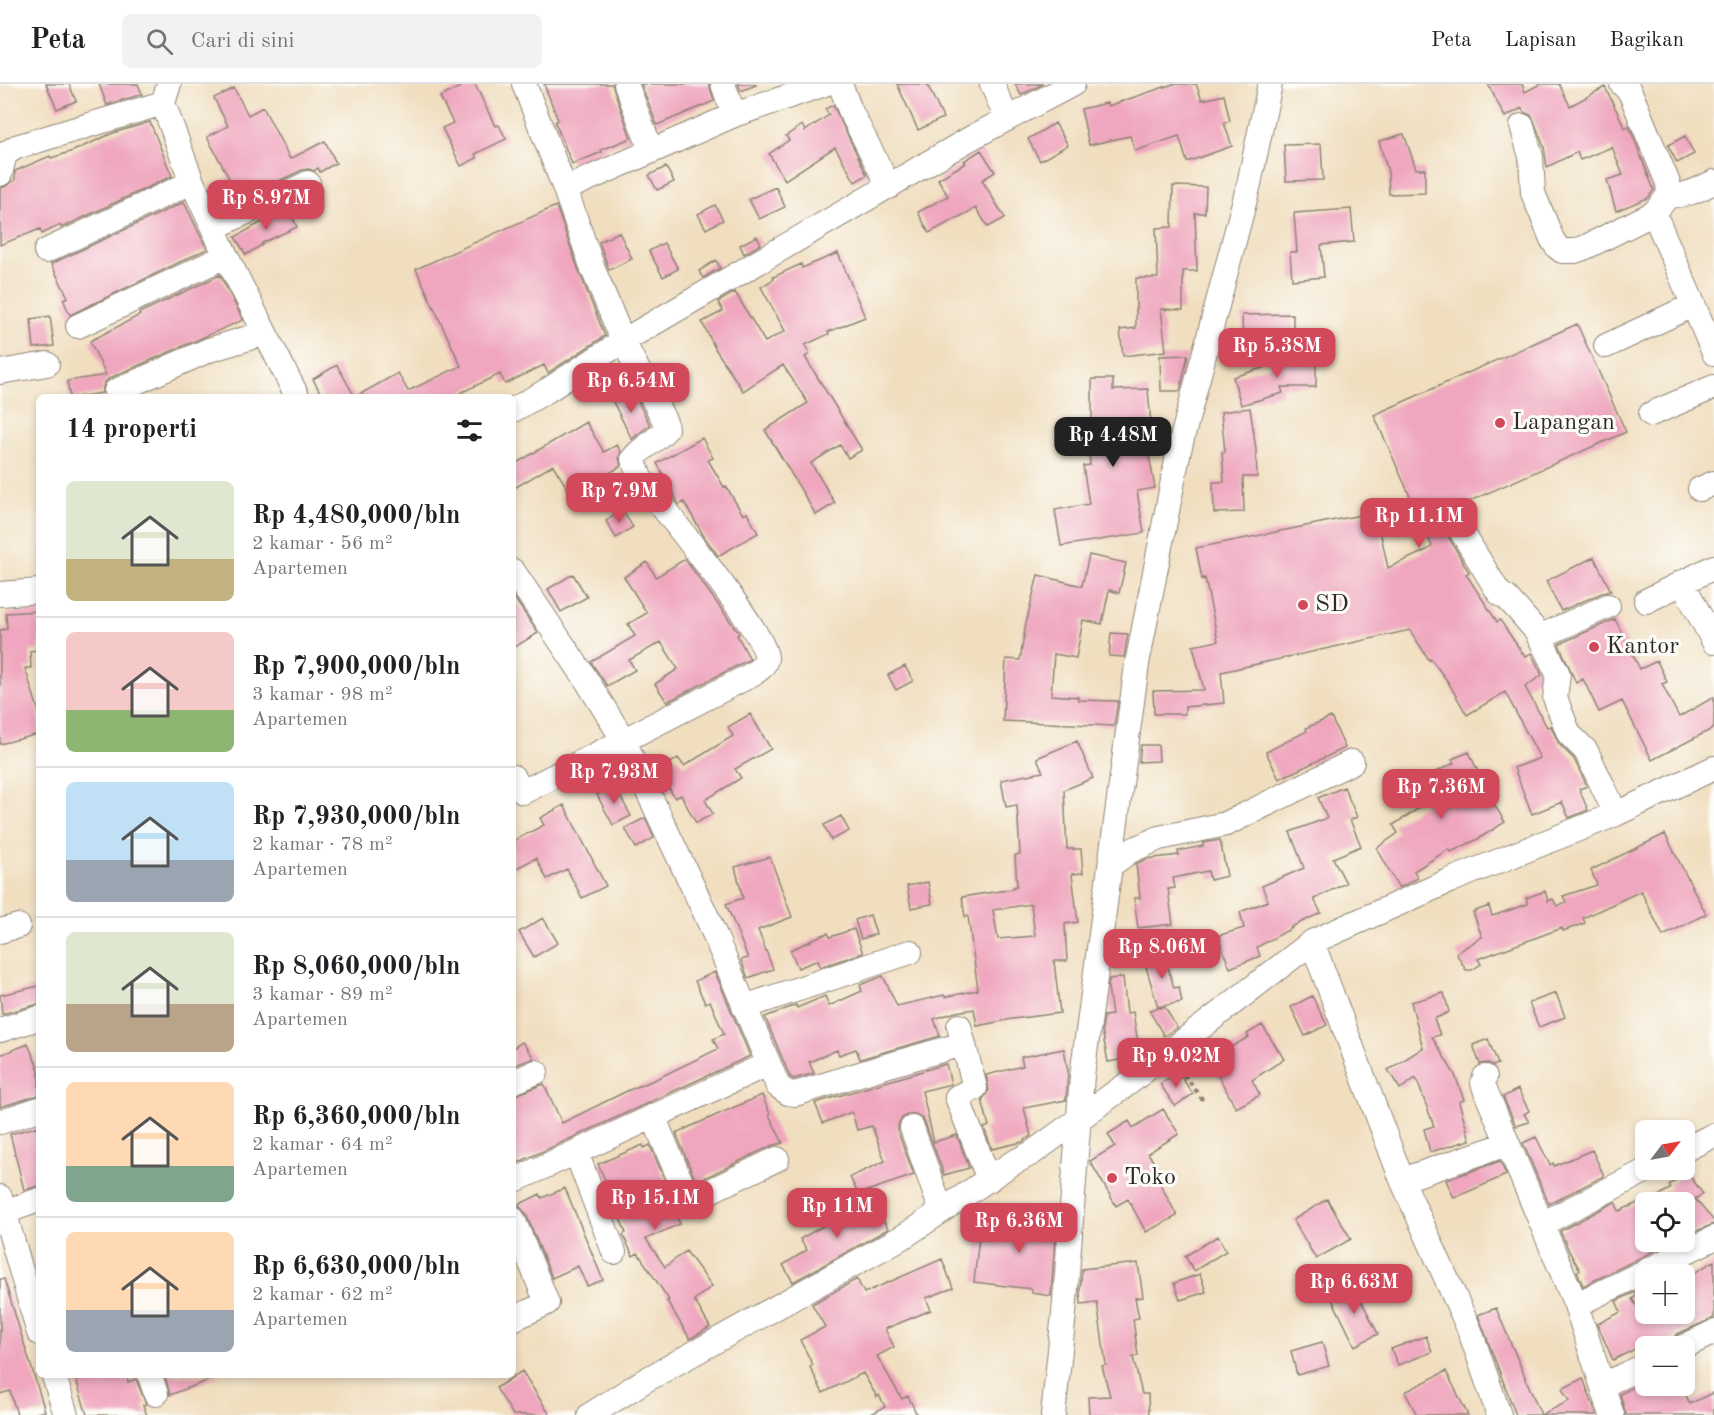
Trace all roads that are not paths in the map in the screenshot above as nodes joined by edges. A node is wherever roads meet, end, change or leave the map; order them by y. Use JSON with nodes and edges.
{"nodes":[{"id":1,"x":524,"y":84,"type":"edge"},
{"id":2,"x":626,"y":84,"type":"edge"},
{"id":3,"x":723,"y":84,"type":"edge"},
{"id":4,"x":827,"y":84,"type":"edge"},
{"id":5,"x":992,"y":84,"type":"edge"},
{"id":6,"x":1073,"y":84,"type":"edge"},
{"id":7,"x":1270,"y":84,"type":"edge"},
{"id":8,"x":1623,"y":84,"type":"edge"},
{"id":9,"x":166,"y":94,"type":"edge"},
{"id":10,"x":734,"y":115,"type":"junction"},
{"id":11,"x":1007,"y":119,"type":"junction"},
{"id":12,"x":1521,"y":126,"type":"dead end"},
{"id":13,"x":651,"y":150,"type":"junction"},
{"id":14,"x":0,"y":174,"type":"edge"},
{"id":15,"x":192,"y":182,"type":"junction"},
{"id":16,"x":1714,"y":182,"type":"edge"},
{"id":17,"x":308,"y":183,"type":"dead end"},
{"id":18,"x":889,"y":187,"type":"junction"},
{"id":19,"x":565,"y":189,"type":"junction"},
{"id":20,"x":1669,"y":195,"type":"junction"},
{"id":21,"x":1654,"y":213,"type":"junction"},
{"id":22,"x":213,"y":228,"type":"junction"},
{"id":23,"x":46,"y":251,"type":"dead end"},
{"id":24,"x":226,"y":256,"type":"junction"},
{"id":25,"x":1693,"y":305,"type":"junction"},
{"id":26,"x":78,"y":326,"type":"dead end"},
{"id":27,"x":265,"y":333,"type":"junction"},
{"id":28,"x":623,"y":341,"type":"junction"},
{"id":29,"x":1606,"y":346,"type":"dead end"},
{"id":30,"x":1714,"y":353,"type":"edge"},
{"id":31,"x":47,"y":364,"type":"dead end"},
{"id":32,"x":0,"y":372,"type":"edge"},
{"id":33,"x":1714,"y":387,"type":"edge"},
{"id":34,"x":116,"y":391,"type":"dead end"},
{"id":35,"x":296,"y":394,"type":"edge"},
{"id":36,"x":516,"y":408,"type":"edge"},
{"id":37,"x":1651,"y":414,"type":"dead end"},
{"id":38,"x":1457,"y":524,"type":"dead end"},
{"id":39,"x":1714,"y":567,"type":"edge"},
{"id":40,"x":516,"y":575,"type":"edge"},
{"id":41,"x":1683,"y":582,"type":"junction"},
{"id":42,"x":36,"y":591,"type":"edge"},
{"id":43,"x":0,"y":594,"type":"edge"},
{"id":44,"x":1646,"y":600,"type":"dead end"},
{"id":45,"x":1608,"y":606,"type":"dead end"},
{"id":46,"x":1539,"y":637,"type":"junction"},
{"id":47,"x":1714,"y":642,"type":"edge"},
{"id":48,"x":624,"y":741,"type":"junction"},
{"id":49,"x":1352,"y":762,"type":"dead end"},
{"id":50,"x":1714,"y":768,"type":"edge"},
{"id":51,"x":516,"y":789,"type":"edge"},
{"id":52,"x":1616,"y":814,"type":"junction"},
{"id":53,"x":1111,"y":865,"type":"junction"},
{"id":54,"x":1312,"y":942,"type":"junction"},
{"id":55,"x":910,"y":952,"type":"dead end"},
{"id":56,"x":744,"y":1007,"type":"junction"},
{"id":57,"x":36,"y":1019,"type":"edge"},
{"id":58,"x":0,"y":1030,"type":"edge"},
{"id":59,"x":768,"y":1064,"type":"junction"},
{"id":60,"x":1084,"y":1066,"type":"junction"},
{"id":61,"x":536,"y":1072,"type":"dead end"},
{"id":62,"x":1485,"y":1077,"type":"dead end"},
{"id":63,"x":516,"y":1081,"type":"edge"},
{"id":64,"x":1130,"y":1082,"type":"junction"},
{"id":65,"x":36,"y":1110,"type":"edge"},
{"id":66,"x":653,"y":1116,"type":"junction"},
{"id":67,"x":1078,"y":1120,"type":"junction"},
{"id":68,"x":0,"y":1122,"type":"edge"},
{"id":69,"x":912,"y":1128,"type":"dead end"},
{"id":70,"x":1714,"y":1135,"type":"edge"},
{"id":71,"x":1507,"y":1144,"type":"junction"},
{"id":72,"x":1695,"y":1144,"type":"edge"},
{"id":73,"x":576,"y":1152,"type":"junction"},
{"id":74,"x":777,"y":1159,"type":"dead end"},
{"id":75,"x":1635,"y":1176,"type":"edge"},
{"id":76,"x":516,"y":1180,"type":"edge"},
{"id":77,"x":989,"y":1180,"type":"junction"},
{"id":78,"x":1402,"y":1180,"type":"junction"},
{"id":79,"x":36,"y":1200,"type":"edge"},
{"id":80,"x":2,"y":1204,"type":"edge"},
{"id":81,"x":941,"y":1210,"type":"junction"},
{"id":82,"x":1542,"y":1224,"type":"junction"},
{"id":83,"x":516,"y":1226,"type":"edge"},
{"id":84,"x":1714,"y":1238,"type":"edge"},
{"id":85,"x":615,"y":1252,"type":"dead end"},
{"id":86,"x":31,"y":1272,"type":"edge"},
{"id":87,"x":1576,"y":1305,"type":"junction"},
{"id":88,"x":36,"y":1307,"type":"edge"},
{"id":89,"x":36,"y":1310,"type":"edge"},
{"id":90,"x":516,"y":1318,"type":"edge"},
{"id":91,"x":1714,"y":1332,"type":"edge"},
{"id":92,"x":1695,"y":1341,"type":"edge"},
{"id":93,"x":1635,"y":1370,"type":"edge"},
{"id":94,"x":53,"y":1378,"type":"edge"},
{"id":95,"x":1603,"y":1384,"type":"junction"},
{"id":96,"x":64,"y":1415,"type":"edge"},
{"id":97,"x":590,"y":1415,"type":"edge"},
{"id":98,"x":1053,"y":1415,"type":"edge"},
{"id":99,"x":1499,"y":1415,"type":"edge"},
{"id":100,"x":1612,"y":1415,"type":"edge"}],
"edges":[{"from":1,"to":19,"type":"street"},
{"from":2,"to":13,"type":"street"},
{"from":3,"to":10,"type":"street"},
{"from":4,"to":10,"type":"street"},
{"from":4,"to":18,"type":"street"},
{"from":5,"to":11,"type":"street"},
{"from":6,"to":11,"type":"street"},
{"from":7,"to":53,"type":"street"},
{"from":8,"to":20,"type":"street"},
{"from":9,"to":14,"type":"street"},
{"from":9,"to":15,"type":"street"},
{"from":10,"to":13,"type":"street"},
{"from":11,"to":18,"type":"street"},
{"from":12,"to":21,"type":"street"},
{"from":13,"to":19,"type":"street"},
{"from":15,"to":22,"type":"street"},
{"from":15,"to":23,"type":"street"},
{"from":16,"to":20,"type":"street"},
{"from":17,"to":22,"type":"street"},
{"from":18,"to":28,"type":"street"},
{"from":19,"to":28,"type":"street"},
{"from":20,"to":21,"type":"street"},
{"from":21,"to":25,"type":"street"},
{"from":22,"to":24,"type":"street"},
{"from":24,"to":26,"type":"street"},
{"from":24,"to":27,"type":"street"},
{"from":25,"to":29,"type":"street"},
{"from":25,"to":30,"type":"street"},
{"from":27,"to":34,"type":"street"},
{"from":27,"to":35,"type":"street"},
{"from":28,"to":36,"type":"street"},
{"from":28,"to":48,"type":"street"},
{"from":31,"to":32,"type":"street"},
{"from":33,"to":37,"type":"street"},
{"from":38,"to":46,"type":"street"},
{"from":39,"to":41,"type":"street"},
{"from":40,"to":48,"type":"street"},
{"from":41,"to":44,"type":"street"},
{"from":41,"to":47,"type":"street"},
{"from":42,"to":43,"type":"street"},
{"from":45,"to":46,"type":"street"},
{"from":46,"to":52,"type":"street"},
{"from":48,"to":51,"type":"street"},
{"from":48,"to":56,"type":"street"},
{"from":49,"to":53,"type":"street"},
{"from":50,"to":52,"type":"street"},
{"from":52,"to":54,"type":"street"},
{"from":53,"to":60,"type":"street"},
{"from":54,"to":64,"type":"street"},
{"from":54,"to":78,"type":"street"},
{"from":55,"to":56,"type":"street"},
{"from":56,"to":59,"type":"street"},
{"from":57,"to":58,"type":"street"},
{"from":59,"to":66,"type":"street"},
{"from":59,"to":77,"type":"street"},
{"from":60,"to":64,"type":"street"},
{"from":60,"to":67,"type":"street"},
{"from":61,"to":63,"type":"street"},
{"from":62,"to":71,"type":"street"},
{"from":64,"to":67,"type":"street"},
{"from":65,"to":68,"type":"street"},
{"from":66,"to":73,"type":"street"},
{"from":66,"to":74,"type":"street"},
{"from":67,"to":77,"type":"street"},
{"from":67,"to":98,"type":"street"},
{"from":69,"to":81,"type":"street"},
{"from":70,"to":72,"type":"street"},
{"from":71,"to":78,"type":"street"},
{"from":71,"to":82,"type":"street"},
{"from":73,"to":76,"type":"street"},
{"from":73,"to":85,"type":"street"},
{"from":75,"to":82,"type":"street"},
{"from":77,"to":81,"type":"street"},
{"from":78,"to":99,"type":"street"},
{"from":79,"to":80,"type":"street"},
{"from":80,"to":86,"type":"street"},
{"from":81,"to":97,"type":"street"},
{"from":82,"to":87,"type":"street"},
{"from":83,"to":90,"type":"street"},
{"from":84,"to":87,"type":"street"},
{"from":86,"to":88,"type":"street"},
{"from":86,"to":89,"type":"street"},
{"from":87,"to":95,"type":"street"},
{"from":91,"to":92,"type":"street"},
{"from":93,"to":95,"type":"street"},
{"from":94,"to":96,"type":"street"},
{"from":95,"to":100,"type":"street"}]}
